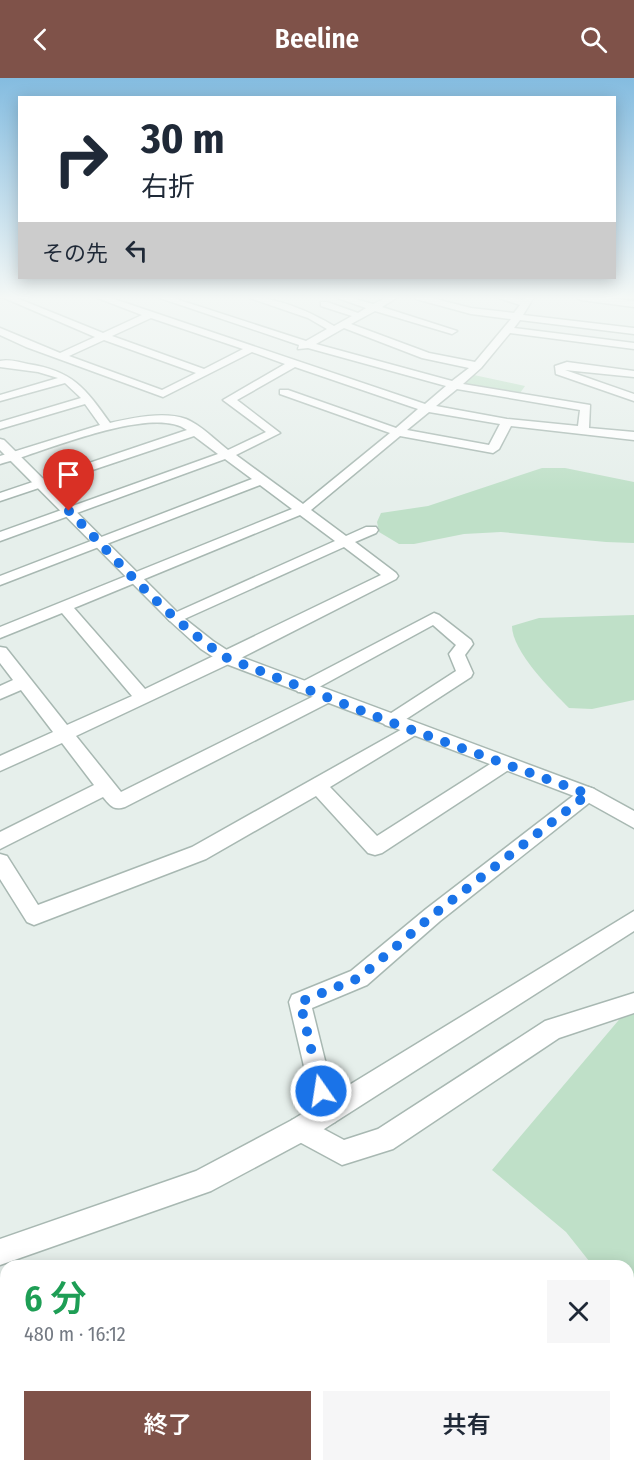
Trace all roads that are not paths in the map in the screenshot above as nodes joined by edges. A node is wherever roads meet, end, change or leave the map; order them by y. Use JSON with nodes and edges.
{"nodes":[{"id":1,"x":77,"y":362,"type":"edge"},
{"id":2,"x":175,"y":362,"type":"edge"},
{"id":3,"x":227,"y":362,"type":"edge"},
{"id":4,"x":286,"y":362,"type":"edge"},
{"id":5,"x":291,"y":362,"type":"edge"},
{"id":6,"x":370,"y":362,"type":"edge"},
{"id":7,"x":457,"y":362,"type":"edge"},
{"id":8,"x":480,"y":362,"type":"edge"},
{"id":9,"x":0,"y":364,"type":"edge"},
{"id":10,"x":477,"y":366,"type":"junction"},
{"id":11,"x":206,"y":373,"type":"junction"},
{"id":12,"x":634,"y":374,"type":"edge"},
{"id":13,"x":67,"y":379,"type":"junction"},
{"id":14,"x":455,"y":386,"type":"junction"},
{"id":15,"x":284,"y":392,"type":"dead end"},
{"id":16,"x":0,"y":398,"type":"edge"},
{"id":17,"x":634,"y":398,"type":"edge"},
{"id":18,"x":87,"y":400,"type":"junction"},
{"id":19,"x":425,"y":408,"type":"junction"},
{"id":20,"x":507,"y":422,"type":"junction"},
{"id":21,"x":0,"y":426,"type":"edge"},
{"id":22,"x":107,"y":427,"type":"junction"},
{"id":23,"x":197,"y":431,"type":"junction"},
{"id":24,"x":397,"y":432,"type":"junction"},
{"id":25,"x":583,"y":432,"type":"junction"},
{"id":26,"x":634,"y":436,"type":"edge"},
{"id":27,"x":0,"y":443,"type":"edge"},
{"id":28,"x":228,"y":454,"type":"junction"},
{"id":29,"x":6,"y":458,"type":"edge"},
{"id":30,"x":262,"y":480,"type":"junction"},
{"id":31,"x":40,"y":483,"type":"junction"},
{"id":32,"x":0,"y":496,"type":"edge"},
{"id":33,"x":302,"y":510,"type":"junction"},
{"id":34,"x":69,"y":511,"type":"junction"},
{"id":35,"x":371,"y":530,"type":"dead end"},
{"id":36,"x":0,"y":537,"type":"edge"},
{"id":37,"x":99,"y":542,"type":"junction"},
{"id":38,"x":344,"y":543,"type":"junction"},
{"id":39,"x":134,"y":577,"type":"junction"},
{"id":40,"x":0,"y":581,"type":"edge"},
{"id":41,"x":65,"y":606,"type":"junction"},
{"id":42,"x":175,"y":618,"type":"junction"},
{"id":43,"x":0,"y":633,"type":"edge"},
{"id":44,"x":0,"y":652,"type":"edge"},
{"id":45,"x":227,"y":658,"type":"junction"},
{"id":46,"x":23,"y":682,"type":"junction"},
{"id":47,"x":304,"y":688,"type":"junction"},
{"id":48,"x":0,"y":693,"type":"edge"},
{"id":49,"x":326,"y":696,"type":"junction"},
{"id":50,"x":142,"y":697,"type":"junction"},
{"id":51,"x":390,"y":722,"type":"junction"},
{"id":52,"x":413,"y":729,"type":"junction"},
{"id":53,"x":65,"y":733,"type":"junction"},
{"id":54,"x":0,"y":764,"type":"edge"},
{"id":55,"x":504,"y":764,"type":"junction"},
{"id":56,"x":318,"y":786,"type":"junction"},
{"id":57,"x":106,"y":787,"type":"junction"},
{"id":58,"x":588,"y":794,"type":"junction"},
{"id":59,"x":634,"y":820,"type":"edge"},
{"id":60,"x":0,"y":842,"type":"edge"},
{"id":61,"x":0,"y":862,"type":"edge"},
{"id":62,"x":634,"y":920,"type":"edge"},
{"id":63,"x":634,"y":1003,"type":"edge"},
{"id":64,"x":326,"y":1113,"type":"junction"},
{"id":65,"x":301,"y":1129,"type":"junction"},
{"id":66,"x":0,"y":1252,"type":"edge"}],
"edges":[{"from":1,"to":11,"type":"street"},
{"from":2,"to":11,"type":"street"},
{"from":3,"to":11,"type":"street"},
{"from":4,"to":28,"type":"street"},
{"from":5,"to":19,"type":"street"},
{"from":6,"to":14,"type":"street"},
{"from":7,"to":10,"type":"street"},
{"from":8,"to":10,"type":"street"},
{"from":9,"to":13,"type":"street"},
{"from":10,"to":14,"type":"street"},
{"from":12,"to":17,"type":"street"},
{"from":13,"to":16,"type":"street"},
{"from":13,"to":18,"type":"street"},
{"from":14,"to":19,"type":"street"},
{"from":14,"to":25,"type":"street"},
{"from":15,"to":24,"type":"street"},
{"from":18,"to":21,"type":"street"},
{"from":18,"to":22,"type":"street"},
{"from":19,"to":20,"type":"street"},
{"from":19,"to":24,"type":"street"},
{"from":20,"to":24,"type":"street"},
{"from":20,"to":25,"type":"street"},
{"from":22,"to":23,"type":"street"},
{"from":22,"to":29,"type":"street"},
{"from":23,"to":28,"type":"street"},
{"from":23,"to":31,"type":"street"},
{"from":24,"to":33,"type":"street"},
{"from":25,"to":26,"type":"street"},
{"from":27,"to":29,"type":"street"},
{"from":28,"to":30,"type":"street"},
{"from":28,"to":34,"type":"street"},
{"from":29,"to":31,"type":"street"},
{"from":30,"to":33,"type":"street"},
{"from":30,"to":37,"type":"street"},
{"from":31,"to":32,"type":"street"},
{"from":31,"to":34,"type":"street"},
{"from":33,"to":38,"type":"street"},
{"from":33,"to":39,"type":"street"},
{"from":34,"to":36,"type":"street"},
{"from":34,"to":37,"type":"street"},
{"from":35,"to":38,"type":"street"},
{"from":37,"to":39,"type":"street"},
{"from":37,"to":40,"type":"street"},
{"from":38,"to":42,"type":"street"},
{"from":38,"to":45,"type":"street"},
{"from":39,"to":41,"type":"street"},
{"from":39,"to":42,"type":"street"},
{"from":41,"to":43,"type":"street"},
{"from":41,"to":50,"type":"street"},
{"from":42,"to":45,"type":"street"},
{"from":44,"to":46,"type":"street"},
{"from":45,"to":47,"type":"street"},
{"from":45,"to":50,"type":"street"},
{"from":46,"to":48,"type":"street"},
{"from":46,"to":53,"type":"street"},
{"from":47,"to":49,"type":"street"},
{"from":47,"to":51,"type":"street"},
{"from":49,"to":51,"type":"street"},
{"from":49,"to":57,"type":"street"},
{"from":50,"to":53,"type":"street"},
{"from":51,"to":52,"type":"street"},
{"from":52,"to":55,"type":"street"},
{"from":52,"to":56,"type":"street"},
{"from":53,"to":54,"type":"street"},
{"from":53,"to":57,"type":"street"},
{"from":55,"to":56,"type":"street"},
{"from":55,"to":58,"type":"street"},
{"from":56,"to":61,"type":"street"},
{"from":57,"to":60,"type":"street"},
{"from":58,"to":59,"type":"street"},
{"from":58,"to":64,"type":"street"},
{"from":62,"to":64,"type":"street"},
{"from":63,"to":65,"type":"street"},
{"from":64,"to":65,"type":"street"},
{"from":65,"to":66,"type":"street"}]}
